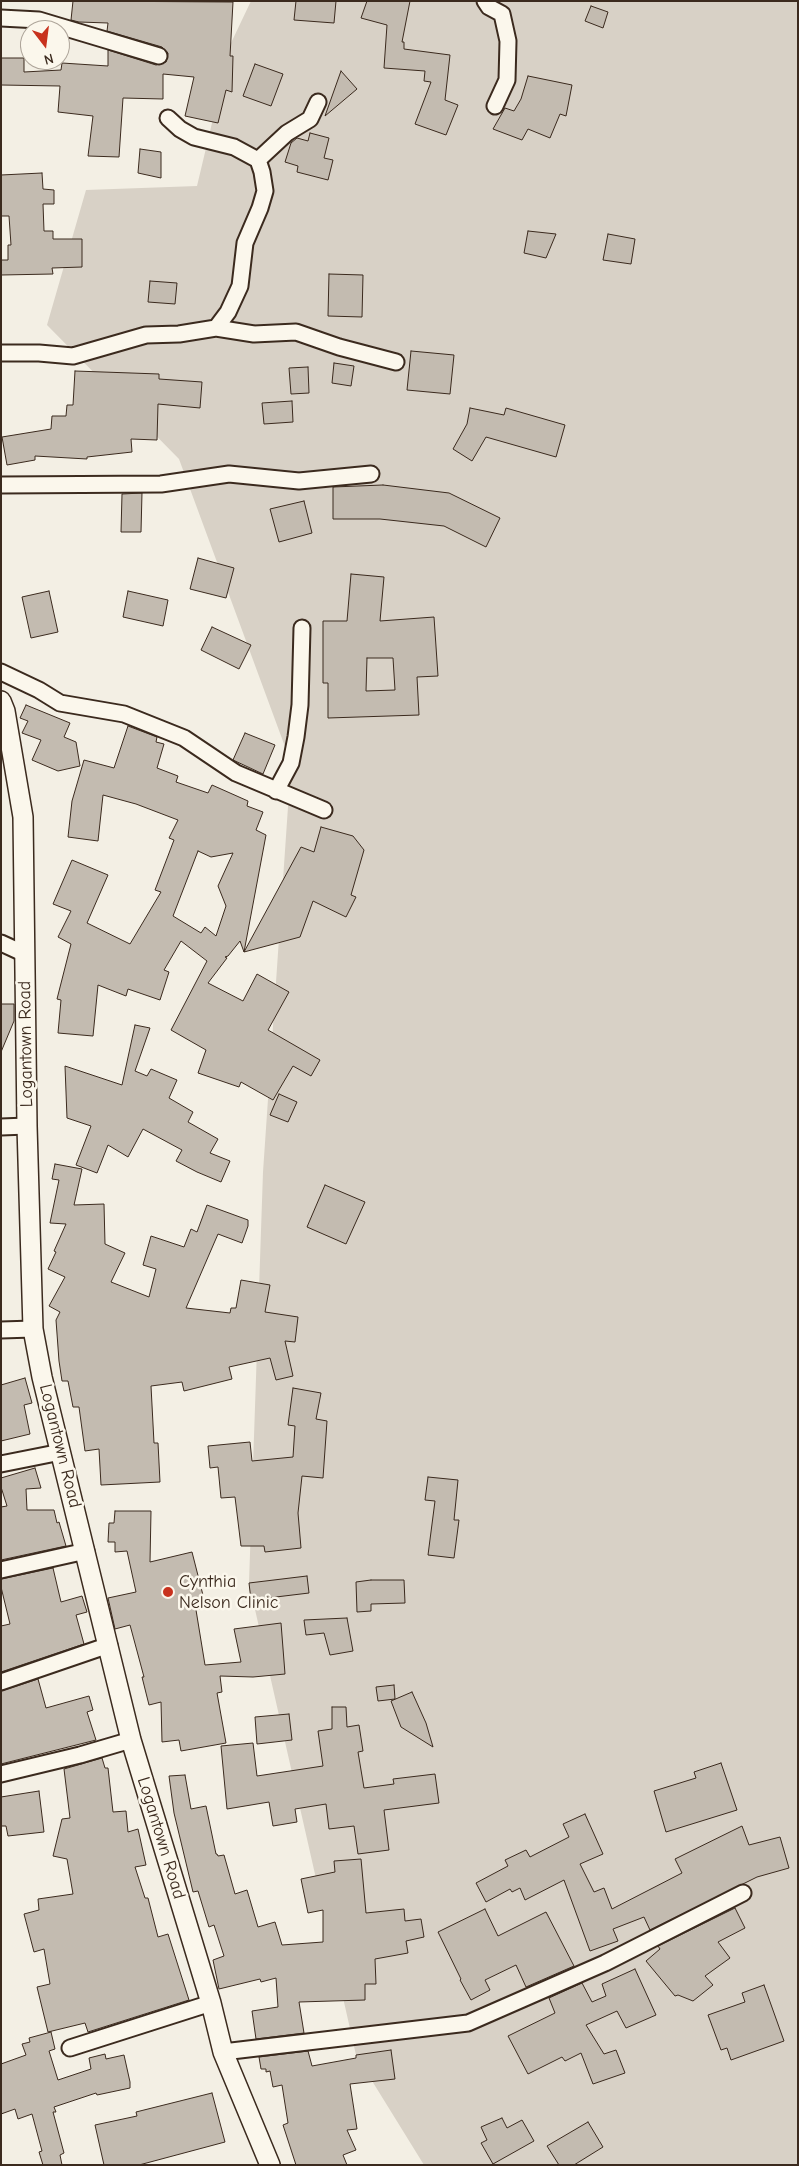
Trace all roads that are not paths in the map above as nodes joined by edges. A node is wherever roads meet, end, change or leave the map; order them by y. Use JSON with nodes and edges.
{"nodes":[{"id":1,"x":485,"y":1,"type":"edge"},
{"id":2,"x":1,"y":18,"type":"edge"},
{"id":3,"x":159,"y":56,"type":"dead end"},
{"id":4,"x":318,"y":102,"type":"dead end"},
{"id":5,"x":495,"y":106,"type":"dead end"},
{"id":6,"x":168,"y":118,"type":"dead end"},
{"id":7,"x":258,"y":160,"type":"junction"},
{"id":8,"x":216,"y":328,"type":"junction"},
{"id":9,"x":1,"y":352,"type":"edge"},
{"id":10,"x":396,"y":362,"type":"dead end"},
{"id":11,"x":371,"y":474,"type":"dead end"},
{"id":12,"x":1,"y":485,"type":"edge"},
{"id":13,"x":302,"y":628,"type":"dead end"},
{"id":14,"x":1,"y":672,"type":"edge"},
{"id":15,"x":3,"y":707,"type":"edge"},
{"id":16,"x":276,"y":791,"type":"junction"},
{"id":17,"x":324,"y":810,"type":"dead end"},
{"id":18,"x":1,"y":943,"type":"edge"},
{"id":19,"x":25,"y":954,"type":"junction"},
{"id":20,"x":27,"y":1126,"type":"junction"},
{"id":21,"x":1,"y":1127,"type":"edge"},
{"id":22,"x":33,"y":1329,"type":"junction"},
{"id":23,"x":1,"y":1330,"type":"edge"},
{"id":24,"x":61,"y":1452,"type":"junction"},
{"id":25,"x":1,"y":1464,"type":"edge"},
{"id":26,"x":86,"y":1552,"type":"junction"},
{"id":27,"x":1,"y":1570,"type":"edge"},
{"id":28,"x":110,"y":1645,"type":"junction"},
{"id":29,"x":1,"y":1682,"type":"edge"},
{"id":30,"x":131,"y":1740,"type":"junction"},
{"id":31,"x":1,"y":1774,"type":"edge"},
{"id":32,"x":743,"y":1893,"type":"dead end"},
{"id":33,"x":211,"y":2002,"type":"junction"},
{"id":34,"x":70,"y":2048,"type":"dead end"},
{"id":35,"x":224,"y":2052,"type":"junction"},
{"id":36,"x":270,"y":2165,"type":"edge"}],
"edges":[{"from":1,"to":5,"type":"street"},
{"from":2,"to":3,"type":"street"},
{"from":4,"to":7,"type":"street"},
{"from":6,"to":7,"type":"street"},
{"from":7,"to":8,"type":"street"},
{"from":8,"to":9,"type":"street"},
{"from":8,"to":10,"type":"street"},
{"from":11,"to":12,"type":"street"},
{"from":13,"to":16,"type":"street"},
{"from":14,"to":16,"type":"street"},
{"from":15,"to":19,"type":"street","name":"Logantown Road"},
{"from":16,"to":17,"type":"street"},
{"from":18,"to":19,"type":"street"},
{"from":19,"to":20,"type":"street","name":"Logantown Road"},
{"from":20,"to":21,"type":"street"},
{"from":20,"to":22,"type":"street","name":"Logantown Road"},
{"from":22,"to":23,"type":"street"},
{"from":22,"to":24,"type":"street","name":"Logantown Road"},
{"from":24,"to":25,"type":"street"},
{"from":24,"to":26,"type":"street","name":"Logantown Road"},
{"from":26,"to":27,"type":"street"},
{"from":26,"to":28,"type":"street","name":"Logantown Road"},
{"from":28,"to":29,"type":"street"},
{"from":28,"to":30,"type":"street","name":"Logantown Road"},
{"from":30,"to":31,"type":"street"},
{"from":30,"to":33,"type":"street","name":"Logantown Road"},
{"from":32,"to":35,"type":"street"},
{"from":33,"to":34,"type":"street"},
{"from":33,"to":35,"type":"street","name":"Logantown Road"},
{"from":35,"to":36,"type":"street","name":"Logantown Road"}]}
